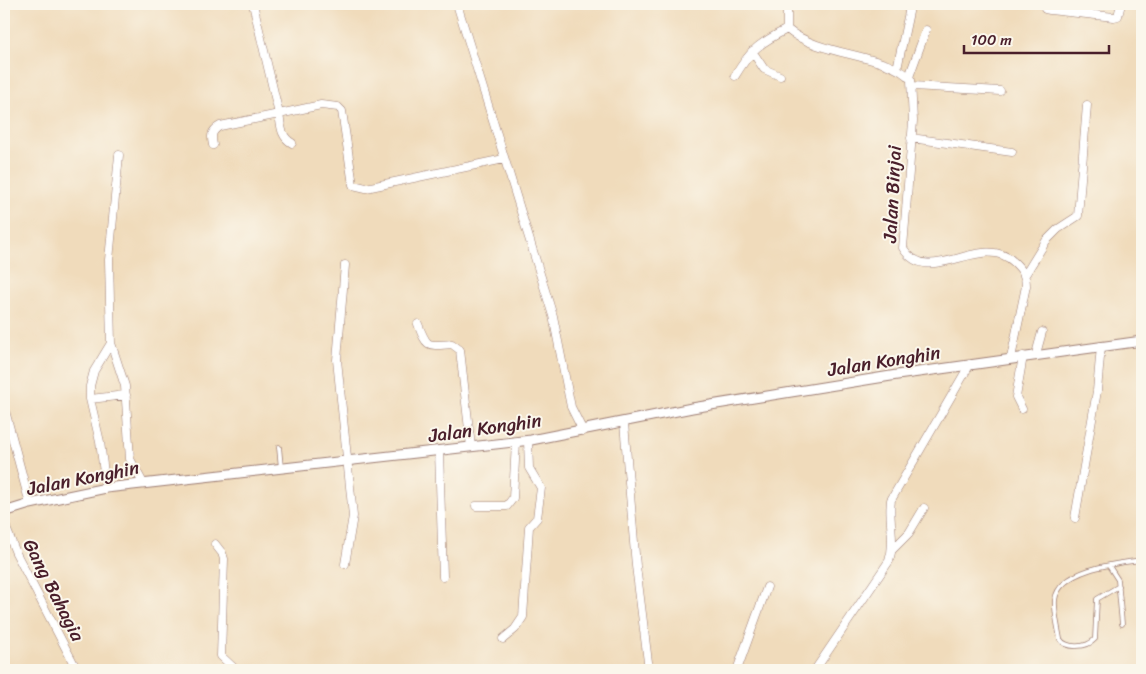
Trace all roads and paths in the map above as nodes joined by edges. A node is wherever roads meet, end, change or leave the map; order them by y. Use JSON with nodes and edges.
{"nodes":[{"id":1,"x":253,"y":4,"type":"edge"},
{"id":2,"x":457,"y":4,"type":"edge"},
{"id":3,"x":787,"y":4,"type":"edge"},
{"id":4,"x":908,"y":4,"type":"edge"},
{"id":5,"x":1043,"y":4,"type":"edge"},
{"id":6,"x":1121,"y":4,"type":"edge"},
{"id":7,"x":1072,"y":8,"type":"edge"},
{"id":8,"x":787,"y":29,"type":"junction"},
{"id":9,"x":926,"y":30,"type":"dead end"},
{"id":10,"x":752,"y":51,"type":"junction"},
{"id":11,"x":897,"y":69,"type":"junction"},
{"id":12,"x":735,"y":76,"type":"dead end"},
{"id":13,"x":780,"y":76,"type":"dead end"},
{"id":14,"x":909,"y":77,"type":"junction"},
{"id":15,"x":913,"y":86,"type":"junction"},
{"id":16,"x":1000,"y":91,"type":"dead end"},
{"id":17,"x":1087,"y":105,"type":"dead end"},
{"id":18,"x":279,"y":114,"type":"junction"},
{"id":19,"x":911,"y":138,"type":"junction"},
{"id":20,"x":292,"y":143,"type":"dead end"},
{"id":21,"x":213,"y":145,"type":"dead end"},
{"id":22,"x":1012,"y":152,"type":"dead end"},
{"id":23,"x":119,"y":155,"type":"dead end"},
{"id":24,"x":504,"y":158,"type":"junction"},
{"id":25,"x":345,"y":265,"type":"dead end"},
{"id":26,"x":1025,"y":275,"type":"junction"},
{"id":27,"x":418,"y":324,"type":"dead end"},
{"id":28,"x":1042,"y":332,"type":"dead end"},
{"id":29,"x":1142,"y":341,"type":"edge"},
{"id":30,"x":111,"y":343,"type":"junction"},
{"id":31,"x":1101,"y":346,"type":"junction"},
{"id":32,"x":1036,"y":354,"type":"junction"},
{"id":33,"x":1023,"y":356,"type":"junction"},
{"id":34,"x":1011,"y":358,"type":"junction"},
{"id":35,"x":970,"y":364,"type":"junction"},
{"id":36,"x":126,"y":395,"type":"junction"},
{"id":37,"x":90,"y":399,"type":"junction"},
{"id":38,"x":4,"y":407,"type":"edge"},
{"id":39,"x":1022,"y":409,"type":"dead end"},
{"id":40,"x":624,"y":423,"type":"junction"},
{"id":41,"x":583,"y":431,"type":"junction"},
{"id":42,"x":528,"y":441,"type":"junction"},
{"id":43,"x":516,"y":442,"type":"junction"},
{"id":44,"x":280,"y":447,"type":"dead end"},
{"id":45,"x":471,"y":447,"type":"junction"},
{"id":46,"x":439,"y":451,"type":"junction"},
{"id":47,"x":349,"y":461,"type":"junction"},
{"id":48,"x":281,"y":468,"type":"junction"},
{"id":49,"x":143,"y":483,"type":"junction"},
{"id":50,"x":106,"y":488,"type":"junction"},
{"id":51,"x":30,"y":504,"type":"junction"},
{"id":52,"x":476,"y":506,"type":"dead end"},
{"id":53,"x":924,"y":508,"type":"dead end"},
{"id":54,"x":4,"y":512,"type":"edge"},
{"id":55,"x":1075,"y":518,"type":"dead end"},
{"id":56,"x":4,"y":523,"type":"edge"},
{"id":57,"x":215,"y":544,"type":"dead end"},
{"id":58,"x":892,"y":550,"type":"junction"},
{"id":59,"x":1142,"y":560,"type":"edge"},
{"id":60,"x":345,"y":564,"type":"dead end"},
{"id":61,"x":1110,"y":566,"type":"junction"},
{"id":62,"x":443,"y":577,"type":"dead end"},
{"id":63,"x":767,"y":586,"type":"dead end"},
{"id":64,"x":1119,"y":586,"type":"junction"},
{"id":65,"x":1122,"y":624,"type":"dead end"},
{"id":66,"x":503,"y":638,"type":"dead end"},
{"id":67,"x":77,"y":670,"type":"edge"},
{"id":68,"x":236,"y":670,"type":"edge"},
{"id":69,"x":649,"y":670,"type":"edge"},
{"id":70,"x":737,"y":670,"type":"edge"},
{"id":71,"x":815,"y":670,"type":"edge"}],
"edges":[{"from":1,"to":18,"type":"street"},
{"from":2,"to":24,"type":"street"},
{"from":3,"to":8,"type":"street"},
{"from":4,"to":11,"type":"street"},
{"from":5,"to":7,"type":"street"},
{"from":6,"to":7,"type":"street"},
{"from":8,"to":10,"type":"street"},
{"from":8,"to":11,"type":"street"},
{"from":9,"to":14,"type":"street"},
{"from":10,"to":12,"type":"street"},
{"from":10,"to":13,"type":"street"},
{"from":11,"to":14,"type":"street"},
{"from":14,"to":15,"type":"street","name":"Jalan Binjai"},
{"from":15,"to":16,"type":"street"},
{"from":15,"to":19,"type":"street","name":"Jalan Binjai"},
{"from":17,"to":26,"type":"street"},
{"from":18,"to":20,"type":"street"},
{"from":18,"to":21,"type":"street"},
{"from":18,"to":24,"type":"street"},
{"from":19,"to":22,"type":"street"},
{"from":19,"to":26,"type":"street","name":"Jalan Binjai"},
{"from":23,"to":30,"type":"street"},
{"from":24,"to":41,"type":"street"},
{"from":25,"to":47,"type":"street"},
{"from":26,"to":34,"type":"street"},
{"from":27,"to":45,"type":"street"},
{"from":28,"to":32,"type":"street"},
{"from":29,"to":31,"type":"street","name":"Jalan Konghin"},
{"from":30,"to":36,"type":"street"},
{"from":30,"to":37,"type":"street"},
{"from":31,"to":32,"type":"street","name":"Jalan Konghin"},
{"from":31,"to":55,"type":"street"},
{"from":32,"to":33,"type":"street","name":"Jalan Konghin"},
{"from":33,"to":34,"type":"street","name":"Jalan Konghin"},
{"from":33,"to":39,"type":"street"},
{"from":34,"to":35,"type":"street","name":"Jalan Konghin"},
{"from":35,"to":40,"type":"street","name":"Jalan Konghin"},
{"from":35,"to":58,"type":"street","name":"Jalan Konghin"},
{"from":36,"to":37,"type":"street"},
{"from":36,"to":49,"type":"street"},
{"from":37,"to":50,"type":"street"},
{"from":38,"to":51,"type":"street"},
{"from":40,"to":41,"type":"street","name":"Jalan Konghin"},
{"from":40,"to":69,"type":"street"},
{"from":41,"to":42,"type":"street","name":"Jalan Konghin"},
{"from":42,"to":43,"type":"street","name":"Jalan Konghin"},
{"from":42,"to":66,"type":"street"},
{"from":43,"to":45,"type":"street","name":"Jalan Konghin"},
{"from":43,"to":52,"type":"street"},
{"from":44,"to":48,"type":"lane"},
{"from":45,"to":46,"type":"street","name":"Jalan Konghin"},
{"from":46,"to":47,"type":"street","name":"Jalan Konghin"},
{"from":46,"to":62,"type":"street"},
{"from":47,"to":48,"type":"street","name":"Jalan Konghin"},
{"from":47,"to":60,"type":"street"},
{"from":48,"to":49,"type":"street","name":"Jalan Konghin"},
{"from":49,"to":50,"type":"street","name":"Jalan Konghin"},
{"from":50,"to":51,"type":"street","name":"Jalan Konghin"},
{"from":51,"to":54,"type":"street","name":"Jalan Konghin"},
{"from":53,"to":58,"type":"street"},
{"from":56,"to":67,"type":"street","name":"Gang Bahagia"},
{"from":57,"to":68,"type":"street"},
{"from":58,"to":71,"type":"street","name":"Jalan Konghin"},
{"from":59,"to":61,"type":"lane"},
{"from":61,"to":64,"type":"lane"},
{"from":61,"to":64,"type":"lane"},
{"from":63,"to":70,"type":"street"},
{"from":64,"to":65,"type":"lane"}]}
